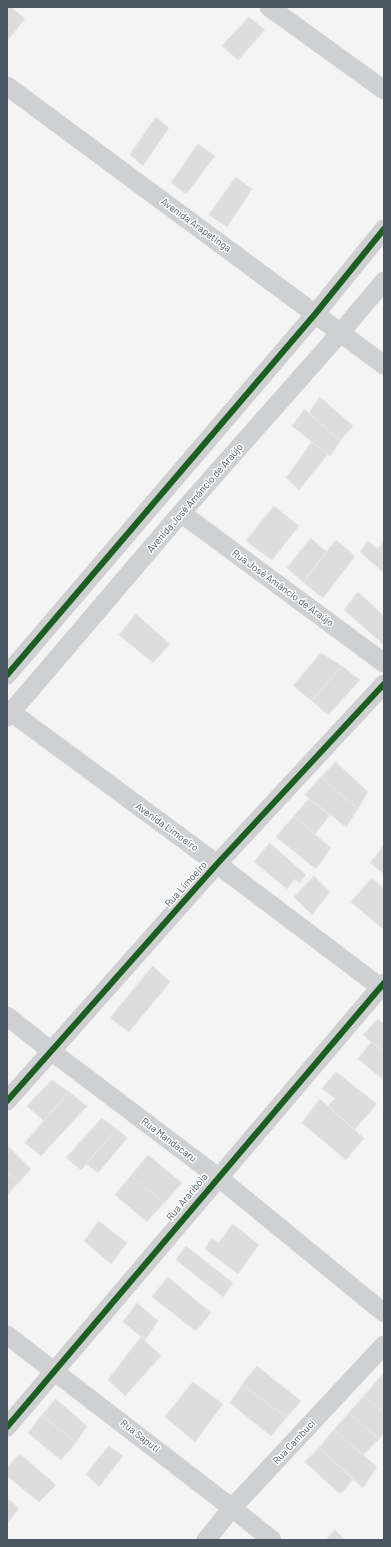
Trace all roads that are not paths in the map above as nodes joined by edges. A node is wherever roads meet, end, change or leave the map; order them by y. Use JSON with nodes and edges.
{"nodes":[{"id":1,"x":270,"y":7,"type":"edge"},
{"id":2,"x":7,"y":86,"type":"edge"},
{"id":3,"x":384,"y":90,"type":"edge"},
{"id":4,"x":384,"y":229,"type":"edge"},
{"id":5,"x":384,"y":281,"type":"edge"},
{"id":6,"x":316,"y":313,"type":"junction"},
{"id":7,"x":341,"y":332,"type":"junction"},
{"id":8,"x":384,"y":365,"type":"edge"},
{"id":9,"x":181,"y":513,"type":"junction"},
{"id":10,"x":384,"y":663,"type":"edge"},
{"id":11,"x":7,"y":675,"type":"edge"},
{"id":12,"x":384,"y":684,"type":"edge"},
{"id":13,"x":8,"y":713,"type":"edge"},
{"id":14,"x":217,"y":864,"type":"junction"},
{"id":15,"x":383,"y":986,"type":"edge"},
{"id":16,"x":7,"y":1016,"type":"edge"},
{"id":17,"x":51,"y":1051,"type":"junction"},
{"id":18,"x":7,"y":1101,"type":"edge"},
{"id":19,"x":218,"y":1177,"type":"junction"},
{"id":20,"x":384,"y":1313,"type":"edge"},
{"id":21,"x":7,"y":1335,"type":"edge"},
{"id":22,"x":384,"y":1345,"type":"edge"},
{"id":23,"x":54,"y":1370,"type":"junction"},
{"id":24,"x":7,"y":1427,"type":"edge"},
{"id":25,"x":232,"y":1508,"type":"junction"},
{"id":26,"x":206,"y":1540,"type":"edge"},
{"id":27,"x":272,"y":1540,"type":"edge"}],
"edges":[{"from":1,"to":3,"type":"street"},
{"from":2,"to":6,"type":"street","name":"Avenida Arapetinga"},
{"from":4,"to":6,"type":"street"},
{"from":5,"to":7,"type":"street","name":"Avenida José Amâncio de Araújo"},
{"from":6,"to":7,"type":"street","name":"Avenida Arapetinga"},
{"from":6,"to":11,"type":"street"},
{"from":7,"to":8,"type":"street","name":"Avenida Arapetinga"},
{"from":7,"to":9,"type":"street","name":"Avenida José Amâncio de Araújo"},
{"from":9,"to":10,"type":"street","name":"Rua José Amâncio de Araújo"},
{"from":9,"to":13,"type":"street","name":"Avenida José Amâncio de Araújo"},
{"from":12,"to":14,"type":"street","name":"Rua Limoeiro"},
{"from":13,"to":14,"type":"street","name":"Avenida Limoeiro"},
{"from":14,"to":15,"type":"street","name":"Avenida Limoeiro"},
{"from":14,"to":17,"type":"street","name":"Rua Limoeiro"},
{"from":15,"to":19,"type":"street","name":"Rua Araribóia"},
{"from":16,"to":17,"type":"street","name":"Rua Mandacaru"},
{"from":17,"to":18,"type":"street","name":"Rua Limoeiro"},
{"from":17,"to":19,"type":"street","name":"Rua Mandacaru"},
{"from":19,"to":20,"type":"street","name":"Rua Mandacaru"},
{"from":19,"to":23,"type":"street","name":"Rua Araribóia"},
{"from":21,"to":23,"type":"street","name":"Rua Saputi"},
{"from":22,"to":25,"type":"street","name":"Rua Cambuci"},
{"from":23,"to":24,"type":"street","name":"Rua Araribóia"},
{"from":23,"to":25,"type":"street","name":"Rua Saputi"},
{"from":25,"to":26,"type":"street","name":"Rua Cambuci"},
{"from":25,"to":27,"type":"street","name":"Rua Saputi"}]}
